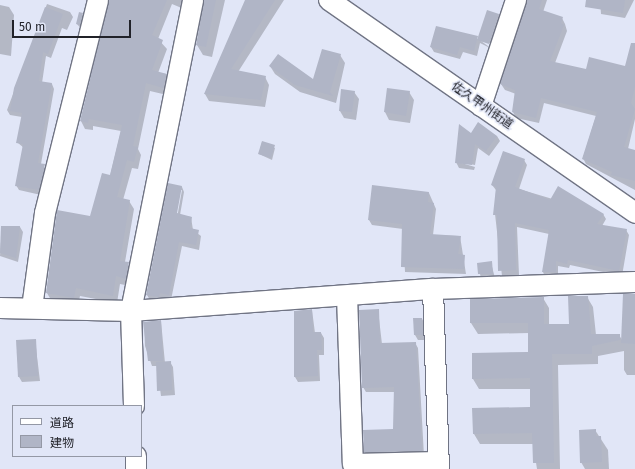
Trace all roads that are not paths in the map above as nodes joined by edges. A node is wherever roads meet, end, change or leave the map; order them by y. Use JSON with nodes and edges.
{"nodes":[{"id":1,"x":98,"y":0,"type":"edge"},
{"id":2,"x":193,"y":0,"type":"edge"},
{"id":3,"x":329,"y":0,"type":"edge"},
{"id":4,"x":516,"y":0,"type":"edge"},
{"id":5,"x":482,"y":106,"type":"junction"},
{"id":6,"x":635,"y":213,"type":"edge"},
{"id":7,"x":635,"y":282,"type":"edge"},
{"id":8,"x":433,"y":289,"type":"junction"},
{"id":9,"x":347,"y":296,"type":"junction"},
{"id":10,"x":0,"y":308,"type":"edge"},
{"id":11,"x":32,"y":308,"type":"junction"},
{"id":12,"x":131,"y":311,"type":"junction"},
{"id":13,"x":134,"y":405,"type":"edge"},
{"id":14,"x":136,"y":457,"type":"edge"},
{"id":15,"x":438,"y":466,"type":"edge"},
{"id":16,"x":136,"y":469,"type":"edge"}],
"edges":[{"from":1,"to":11,"type":"street"},
{"from":2,"to":12,"type":"street"},
{"from":3,"to":5,"type":"street","name":"佐久甲州街道"},
{"from":4,"to":5,"type":"street"},
{"from":5,"to":6,"type":"street","name":"佐久甲州街道"},
{"from":7,"to":8,"type":"street"},
{"from":8,"to":9,"type":"street"},
{"from":8,"to":15,"type":"street"},
{"from":9,"to":12,"type":"street"},
{"from":9,"to":15,"type":"street"},
{"from":10,"to":11,"type":"street"},
{"from":11,"to":12,"type":"street"},
{"from":12,"to":13,"type":"street"},
{"from":14,"to":16,"type":"street"}]}
